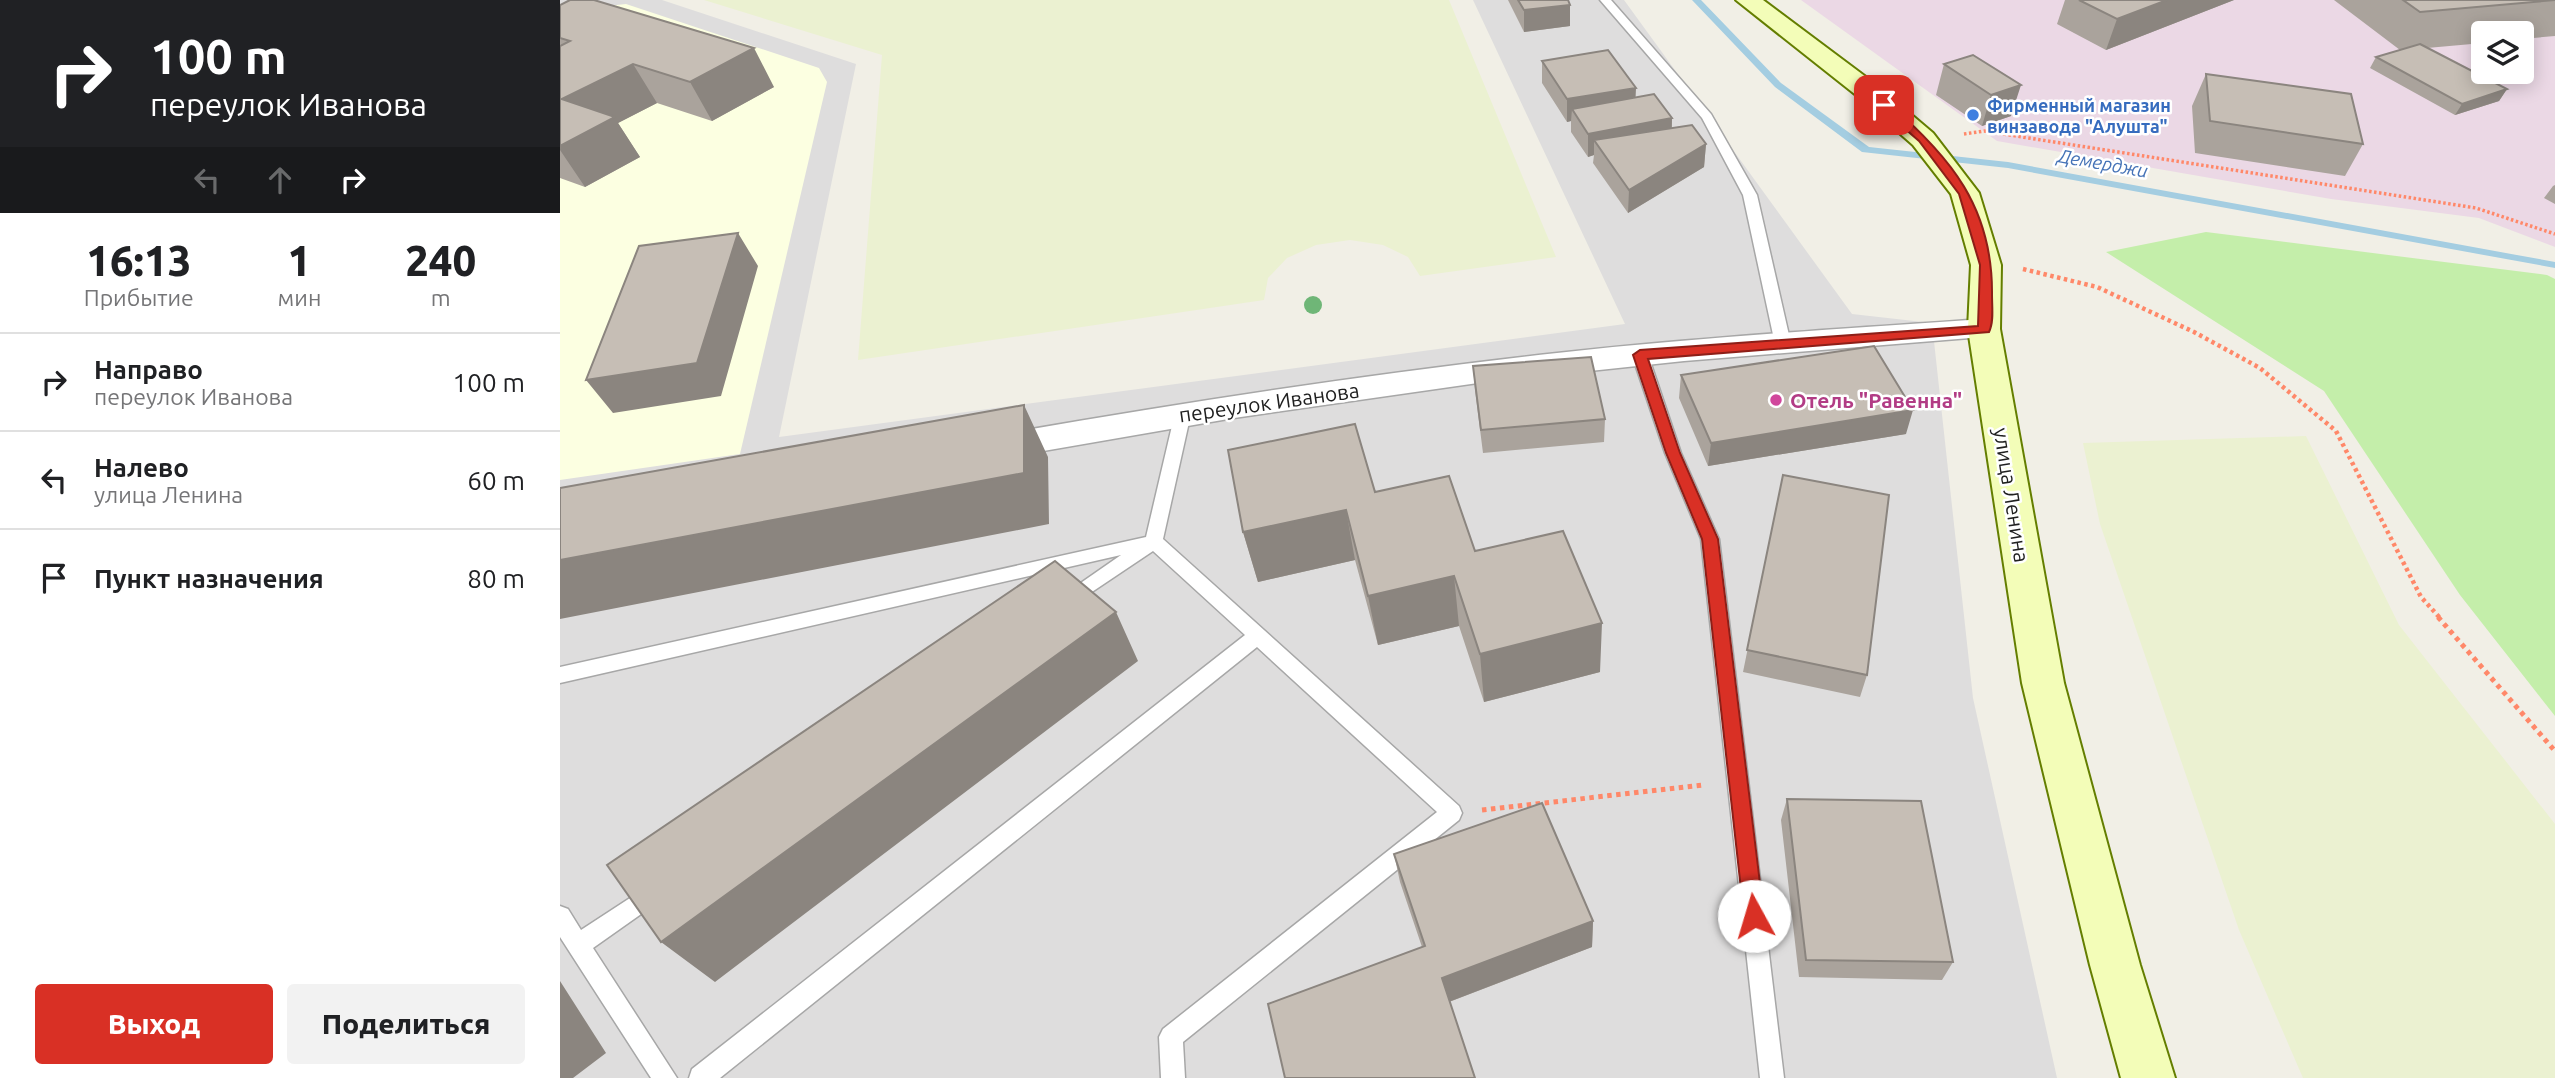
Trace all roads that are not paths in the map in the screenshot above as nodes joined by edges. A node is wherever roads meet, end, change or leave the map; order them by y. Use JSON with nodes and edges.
{"nodes":[{"id":1,"x":1605,"y":0,"type":"edge"},
{"id":2,"x":1748,"y":0,"type":"edge"},
{"id":3,"x":1984,"y":329,"type":"junction"},
{"id":4,"x":1783,"y":344,"type":"junction"},
{"id":5,"x":1640,"y":355,"type":"junction"},
{"id":6,"x":1183,"y":413,"type":"junction"},
{"id":7,"x":966,"y":453,"type":"edge"},
{"id":8,"x":1154,"y":541,"type":"junction"},
{"id":9,"x":1052,"y":612,"type":"edge"},
{"id":10,"x":1259,"y":635,"type":"junction"},
{"id":11,"x":560,"y":675,"type":"edge"},
{"id":12,"x":669,"y":882,"type":"edge"},
{"id":13,"x":560,"y":917,"type":"edge"},
{"id":14,"x":578,"y":945,"type":"junction"},
{"id":15,"x":665,"y":1078,"type":"edge"},
{"id":16,"x":701,"y":1078,"type":"edge"},
{"id":17,"x":1173,"y":1078,"type":"edge"},
{"id":18,"x":1772,"y":1078,"type":"edge"},
{"id":19,"x":2148,"y":1078,"type":"edge"}],
"edges":[{"from":1,"to":4,"type":"lane"},
{"from":2,"to":3,"type":"main road","name":"улица Ленина"},
{"from":3,"to":4,"type":"street","name":"переулок Иванова"},
{"from":3,"to":19,"type":"main road","name":"улица Ленина"},
{"from":4,"to":5,"type":"street","name":"переулок Иванова"},
{"from":5,"to":6,"type":"street","name":"переулок Иванова"},
{"from":5,"to":18,"type":"lane"},
{"from":6,"to":7,"type":"street","name":"переулок Иванова"},
{"from":6,"to":8,"type":"lane"},
{"from":8,"to":9,"type":"lane"},
{"from":8,"to":10,"type":"lane"},
{"from":8,"to":11,"type":"lane"},
{"from":10,"to":16,"type":"lane"},
{"from":10,"to":17,"type":"lane"},
{"from":12,"to":14,"type":"lane"},
{"from":13,"to":14,"type":"lane"},
{"from":14,"to":15,"type":"lane"}]}
